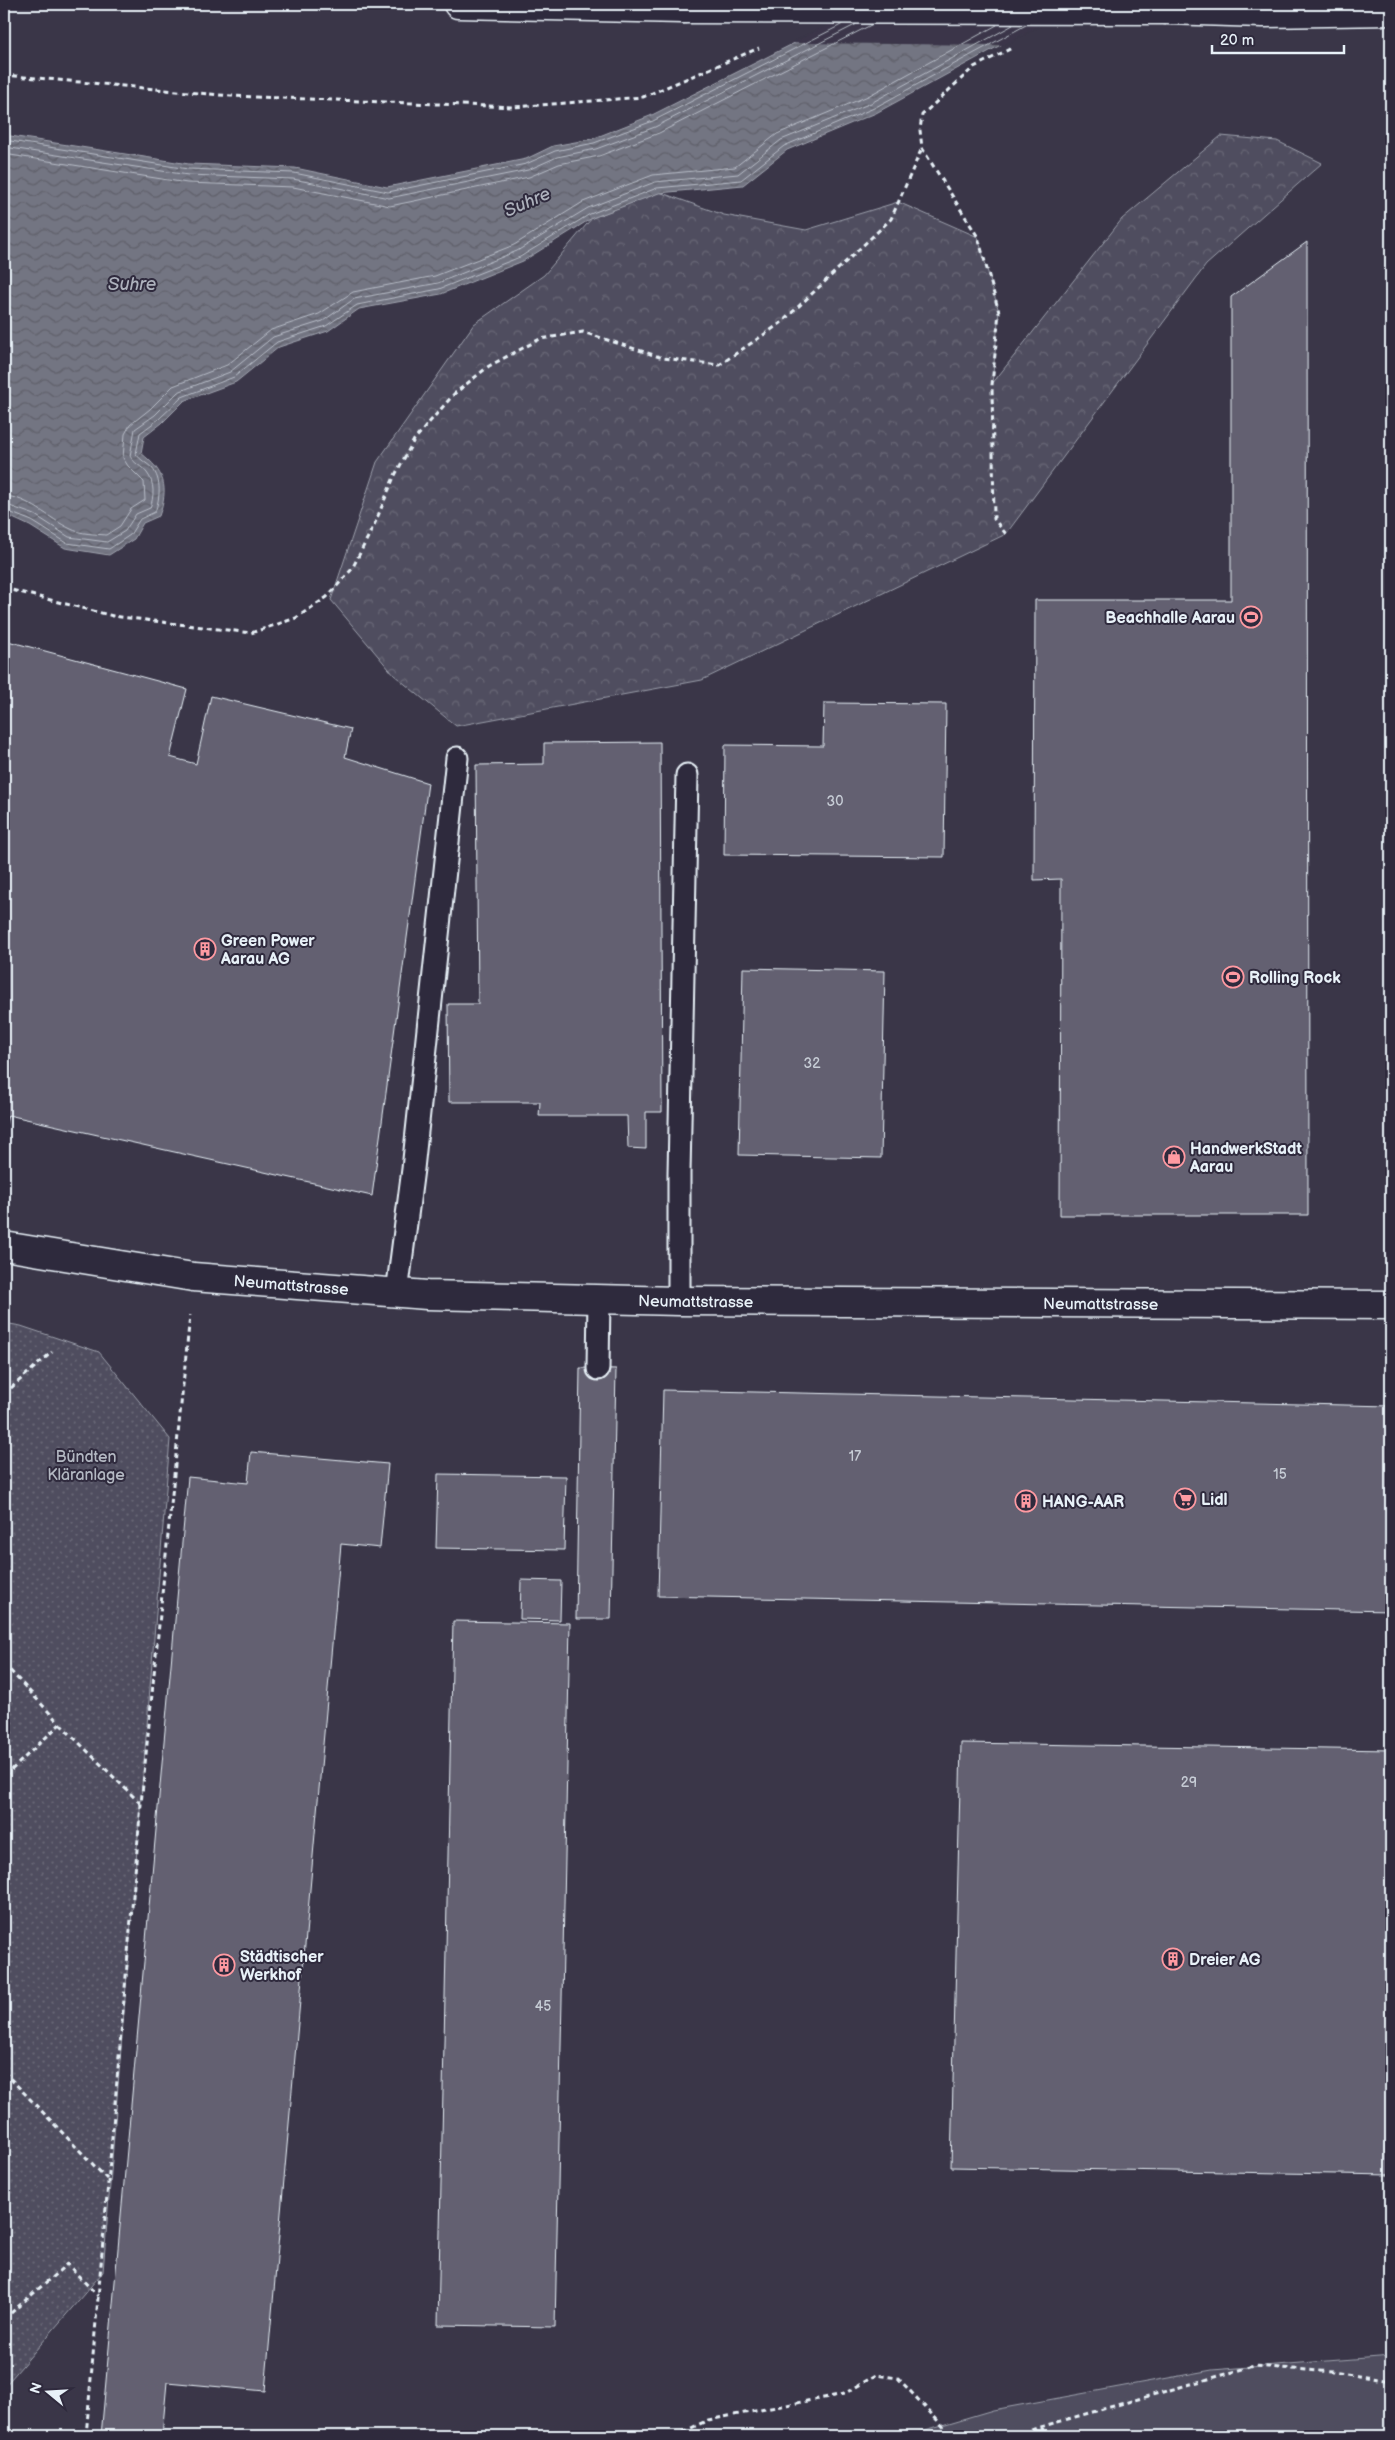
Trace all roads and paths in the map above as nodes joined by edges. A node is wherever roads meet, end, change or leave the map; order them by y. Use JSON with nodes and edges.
{"nodes":[{"id":1,"x":458,"y":4,"type":"edge"},
{"id":2,"x":1391,"y":11,"type":"edge"},
{"id":3,"x":766,"y":44,"type":"dead end"},
{"id":4,"x":974,"y":67,"type":"dead end"},
{"id":5,"x":4,"y":76,"type":"edge"},
{"id":6,"x":922,"y":148,"type":"junction"},
{"id":7,"x":1006,"y":534,"type":"dead end"},
{"id":8,"x":4,"y":588,"type":"edge"},
{"id":9,"x":458,"y":758,"type":"dead end"},
{"id":10,"x":687,"y":775,"type":"dead end"},
{"id":11,"x":4,"y":1246,"type":"edge"},
{"id":12,"x":194,"y":1277,"type":"junction"},
{"id":13,"x":397,"y":1293,"type":"junction"},
{"id":14,"x":599,"y":1298,"type":"junction"},
{"id":15,"x":679,"y":1301,"type":"junction"},
{"id":16,"x":1391,"y":1305,"type":"edge"},
{"id":17,"x":52,"y":1352,"type":"dead end"},
{"id":18,"x":598,"y":1369,"type":"dead end"},
{"id":19,"x":4,"y":1394,"type":"edge"},
{"id":20,"x":4,"y":1664,"type":"edge"},
{"id":21,"x":60,"y":1724,"type":"junction"},
{"id":22,"x":4,"y":1777,"type":"edge"},
{"id":23,"x":141,"y":1804,"type":"junction"},
{"id":24,"x":4,"y":2072,"type":"edge"},
{"id":25,"x":107,"y":2180,"type":"junction"},
{"id":26,"x":99,"y":2296,"type":"junction"},
{"id":27,"x":4,"y":2319,"type":"edge"},
{"id":28,"x":1391,"y":2381,"type":"edge"},
{"id":29,"x":1040,"y":2427,"type":"junction"},
{"id":30,"x":86,"y":2436,"type":"edge"},
{"id":31,"x":676,"y":2436,"type":"edge"},
{"id":32,"x":952,"y":2436,"type":"edge"},
{"id":33,"x":1014,"y":2436,"type":"edge"},
{"id":34,"x":1052,"y":2436,"type":"edge"}],
"edges":[{"from":1,"to":2,"type":"street","bridge":true},
{"from":3,"to":5,"type":"path"},
{"from":4,"to":6,"type":"path"},
{"from":6,"to":7,"type":"path"},
{"from":6,"to":8,"type":"path"},
{"from":9,"to":13,"type":"lane"},
{"from":10,"to":15,"type":"lane"},
{"from":11,"to":12,"type":"street","name":"Neumattstrasse"},
{"from":12,"to":13,"type":"street","name":"Neumattstrasse"},
{"from":12,"to":23,"type":"path"},
{"from":13,"to":14,"type":"street","name":"Neumattstrasse"},
{"from":14,"to":15,"type":"street","name":"Neumattstrasse"},
{"from":14,"to":18,"type":"lane"},
{"from":15,"to":16,"type":"street","name":"Neumattstrasse"},
{"from":17,"to":19,"type":"path"},
{"from":20,"to":21,"type":"path"},
{"from":21,"to":22,"type":"path"},
{"from":21,"to":23,"type":"path"},
{"from":23,"to":25,"type":"path"},
{"from":24,"to":25,"type":"path"},
{"from":25,"to":26,"type":"path"},
{"from":26,"to":27,"type":"path"},
{"from":26,"to":30,"type":"path"},
{"from":28,"to":29,"type":"path"},
{"from":29,"to":33,"type":"path"},
{"from":29,"to":34,"type":"path"},
{"from":31,"to":32,"type":"path"}]}
